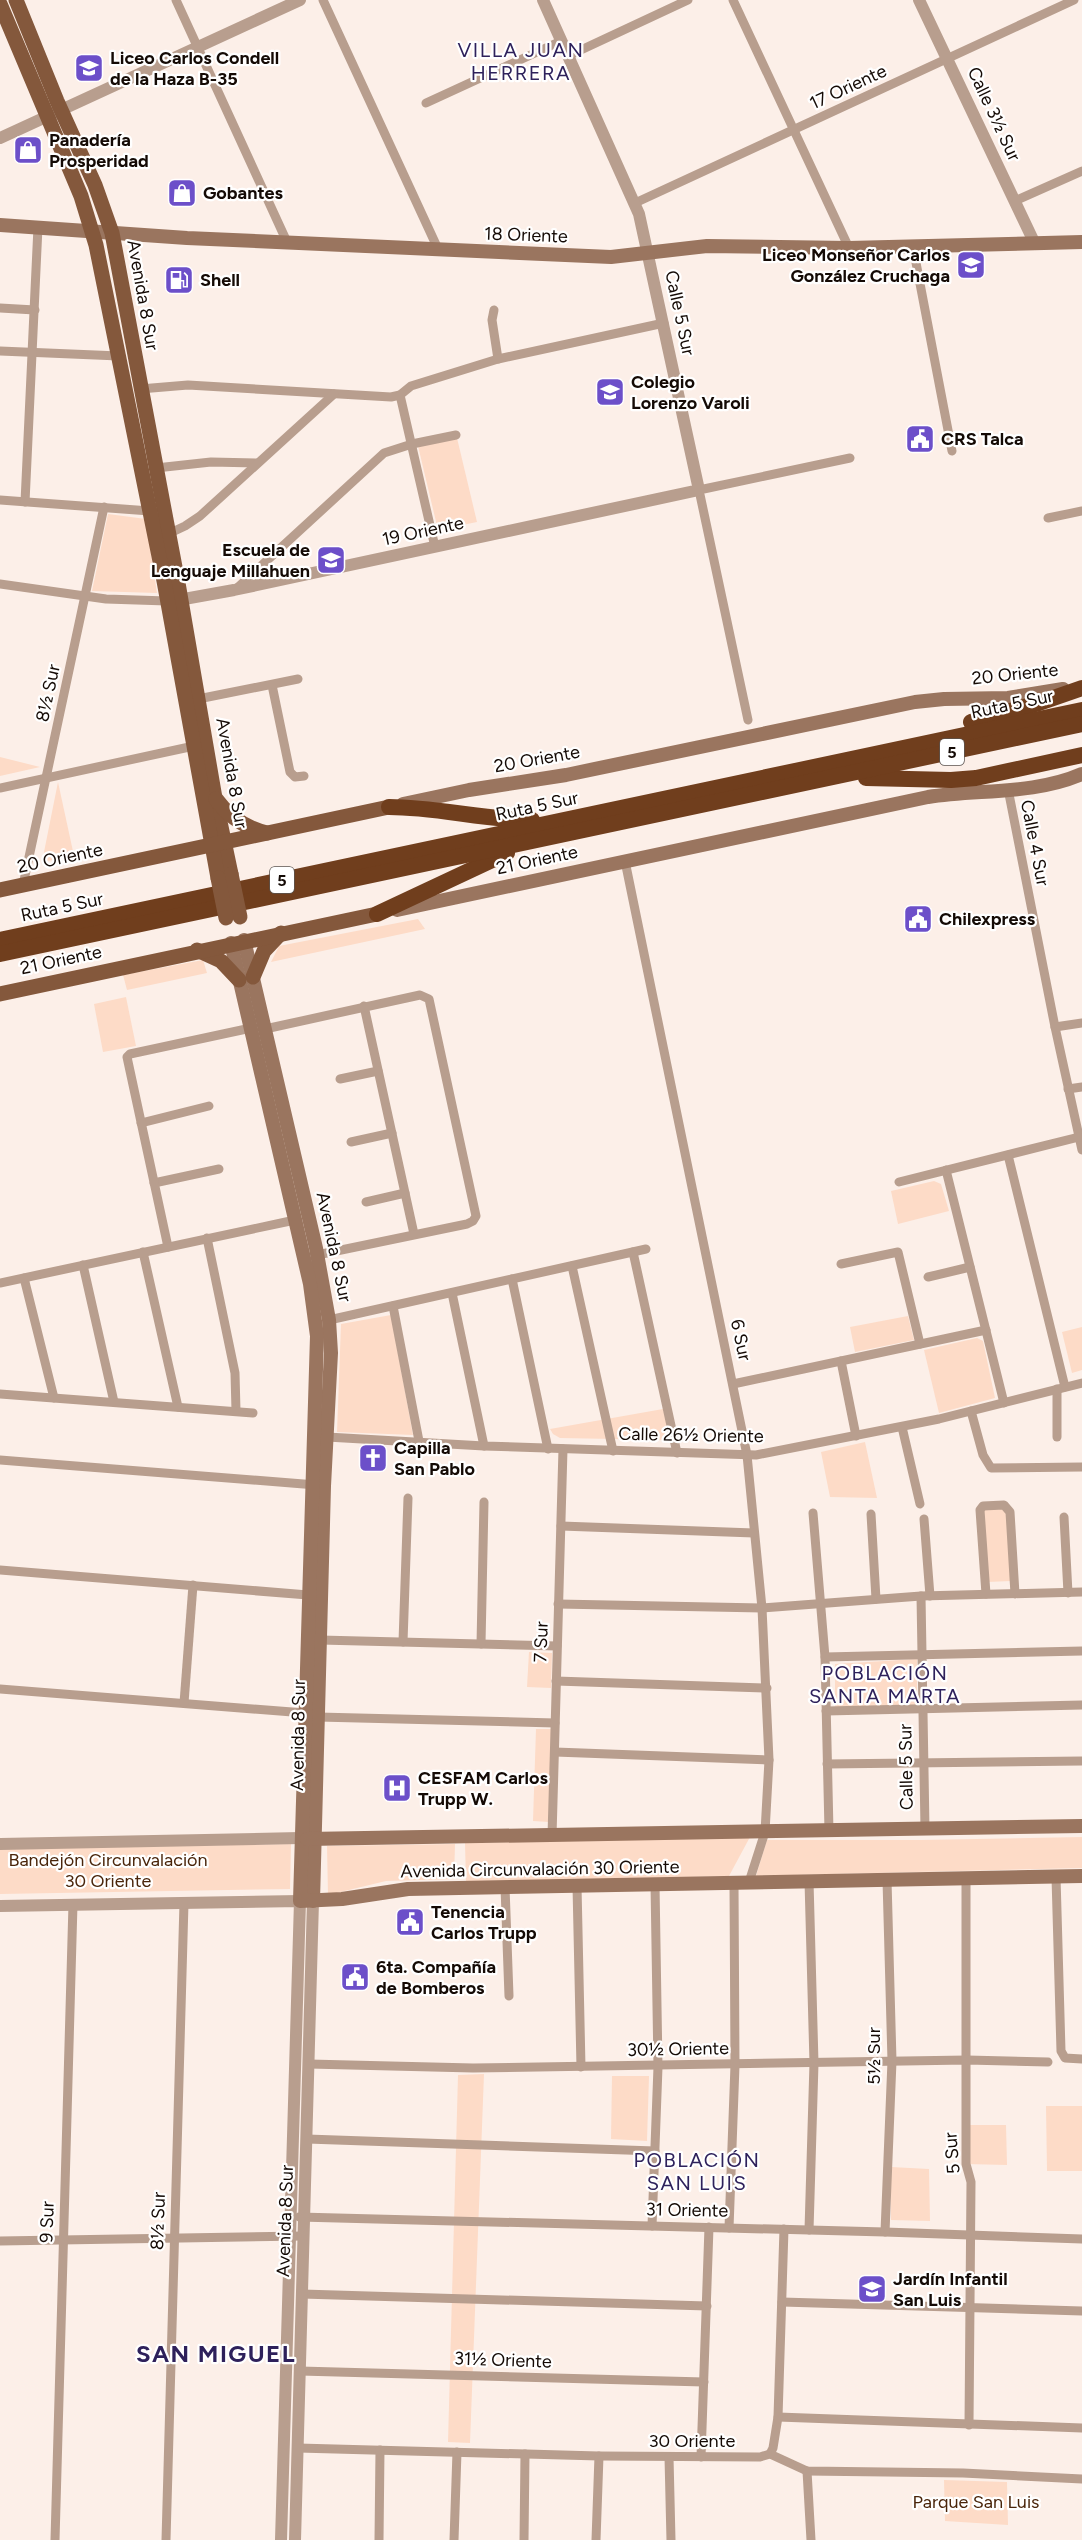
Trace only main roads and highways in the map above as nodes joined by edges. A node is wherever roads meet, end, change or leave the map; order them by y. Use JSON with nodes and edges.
{"nodes":[{"id":1,"x":16,"y":0,"type":"edge"},
{"id":2,"x":0,"y":4,"type":"edge"},
{"id":3,"x":54,"y":113,"type":"junction"},
{"id":4,"x":0,"y":225,"type":"edge"},
{"id":5,"x":92,"y":230,"type":"junction"},
{"id":6,"x":112,"y":234,"type":"junction"},
{"id":7,"x":1082,"y":242,"type":"edge"},
{"id":8,"x":1051,"y":243,"type":"junction"},
{"id":9,"x":1082,"y":250,"type":"edge"},
{"id":10,"x":174,"y":601,"type":"junction"},
{"id":11,"x":1082,"y":687,"type":"edge"},
{"id":12,"x":1082,"y":710,"type":"edge"},
{"id":13,"x":1082,"y":724,"type":"edge"},
{"id":14,"x":898,"y":748,"type":"junction"},
{"id":15,"x":1082,"y":755,"type":"edge"},
{"id":16,"x":1082,"y":774,"type":"edge"},
{"id":17,"x":823,"y":780,"type":"junction"},
{"id":18,"x":214,"y":798,"type":"junction"},
{"id":19,"x":389,"y":807,"type":"junction"},
{"id":20,"x":563,"y":820,"type":"junction"},
{"id":21,"x":267,"y":833,"type":"junction"},
{"id":22,"x":548,"y":837,"type":"junction"},
{"id":23,"x":218,"y":844,"type":"junction"},
{"id":24,"x":0,"y":890,"type":"edge"},
{"id":25,"x":377,"y":914,"type":"junction"},
{"id":26,"x":281,"y":933,"type":"junction"},
{"id":27,"x":0,"y":940,"type":"edge"},
{"id":28,"x":238,"y":942,"type":"junction"},
{"id":29,"x":197,"y":950,"type":"junction"},
{"id":30,"x":0,"y":954,"type":"edge"},
{"id":31,"x":246,"y":978,"type":"junction"},
{"id":32,"x":0,"y":994,"type":"edge"},
{"id":33,"x":318,"y":1485,"type":"junction"},
{"id":34,"x":312,"y":1715,"type":"junction"},
{"id":35,"x":1082,"y":1826,"type":"edge"},
{"id":36,"x":300,"y":1838,"type":"junction"},
{"id":37,"x":315,"y":1839,"type":"junction"},
{"id":38,"x":1082,"y":1876,"type":"edge"},
{"id":39,"x":307,"y":1901,"type":"junction"}],
"edges":[{"from":1,"to":3,"type":"main road","name":"Avenida 8 Sur"},
{"from":2,"to":3,"type":"main road","name":"Avenida 8 Sur"},
{"from":3,"to":5,"type":"main road","name":"Avenida 8 Sur"},
{"from":3,"to":6,"type":"main road","name":"Avenida 8 Sur"},
{"from":4,"to":5,"type":"main road","name":"18 Oriente"},
{"from":5,"to":6,"type":"main road","name":"18 Oriente"},
{"from":5,"to":10,"type":"main road","name":"Avenida 8 Sur"},
{"from":6,"to":8,"type":"main road","name":"18 Oriente"},
{"from":6,"to":10,"type":"main road","name":"Avenida 8 Sur"},
{"from":7,"to":8,"type":"main road","name":"18 Oriente"},
{"from":8,"to":9,"type":"main road","name":"18 Oriente"},
{"from":10,"to":18,"type":"main road","name":"Avenida 8 Sur"},
{"from":10,"to":23,"type":"main road","name":"Avenida 8 Sur"},
{"from":11,"to":14,"type":"highway"},
{"from":11,"to":19,"type":"main road","name":"20 Oriente"},
{"from":12,"to":14,"type":"highway","name":"Ruta 5 Sur","number":"5"},
{"from":13,"to":17,"type":"highway","name":"Ruta 5 Sur","number":"5"},
{"from":14,"to":20,"type":"highway","name":"Ruta 5 Sur","number":"5"},
{"from":15,"to":17,"type":"highway"},
{"from":16,"to":25,"type":"main road","name":"21 Oriente"},
{"from":17,"to":22,"type":"highway","name":"Ruta 5 Sur","number":"5"},
{"from":18,"to":21,"type":"main road"},
{"from":18,"to":23,"type":"main road","name":"Avenida 8 Sur"},
{"from":19,"to":20,"type":"highway"},
{"from":19,"to":21,"type":"main road","name":"20 Oriente"},
{"from":20,"to":27,"type":"highway","name":"Ruta 5 Sur","number":"5"},
{"from":21,"to":23,"type":"main road","name":"20 Oriente"},
{"from":22,"to":25,"type":"highway"},
{"from":22,"to":30,"type":"highway","name":"Ruta 5 Sur","number":"5"},
{"from":23,"to":24,"type":"main road","name":"20 Oriente"},
{"from":23,"to":28,"type":"main road","name":"Avenida 8 Sur","bridge":true},
{"from":25,"to":26,"type":"main road","name":"21 Oriente"},
{"from":26,"to":28,"type":"main road","name":"21 Oriente"},
{"from":26,"to":31,"type":"main road"},
{"from":28,"to":29,"type":"main road","name":"21 Oriente"},
{"from":28,"to":31,"type":"main road","name":"Avenida 8 Sur"},
{"from":29,"to":31,"type":"main road"},
{"from":29,"to":32,"type":"main road","name":"21 Oriente"},
{"from":31,"to":33,"type":"main road","name":"Avenida 8 Sur"},
{"from":31,"to":33,"type":"main road","name":"Avenida 8 Sur"},
{"from":33,"to":34,"type":"main road","name":"Avenida 8 Sur"},
{"from":33,"to":34,"type":"main road","name":"Avenida 8 Sur"},
{"from":34,"to":36,"type":"main road","name":"Avenida 8 Sur"},
{"from":34,"to":37,"type":"main road","name":"Avenida 8 Sur"},
{"from":35,"to":37,"type":"main road","name":"Avenida Circunvalación 30 Oriente"},
{"from":36,"to":37,"type":"main road","name":"Avenida Circunvalación 30 Oriente"},
{"from":36,"to":39,"type":"main road","name":"Avenida 8 Sur"},
{"from":37,"to":39,"type":"main road","name":"Avenida 8 Sur"},
{"from":38,"to":39,"type":"main road","name":"Avenida Circunvalación 30 Oriente"}]}
